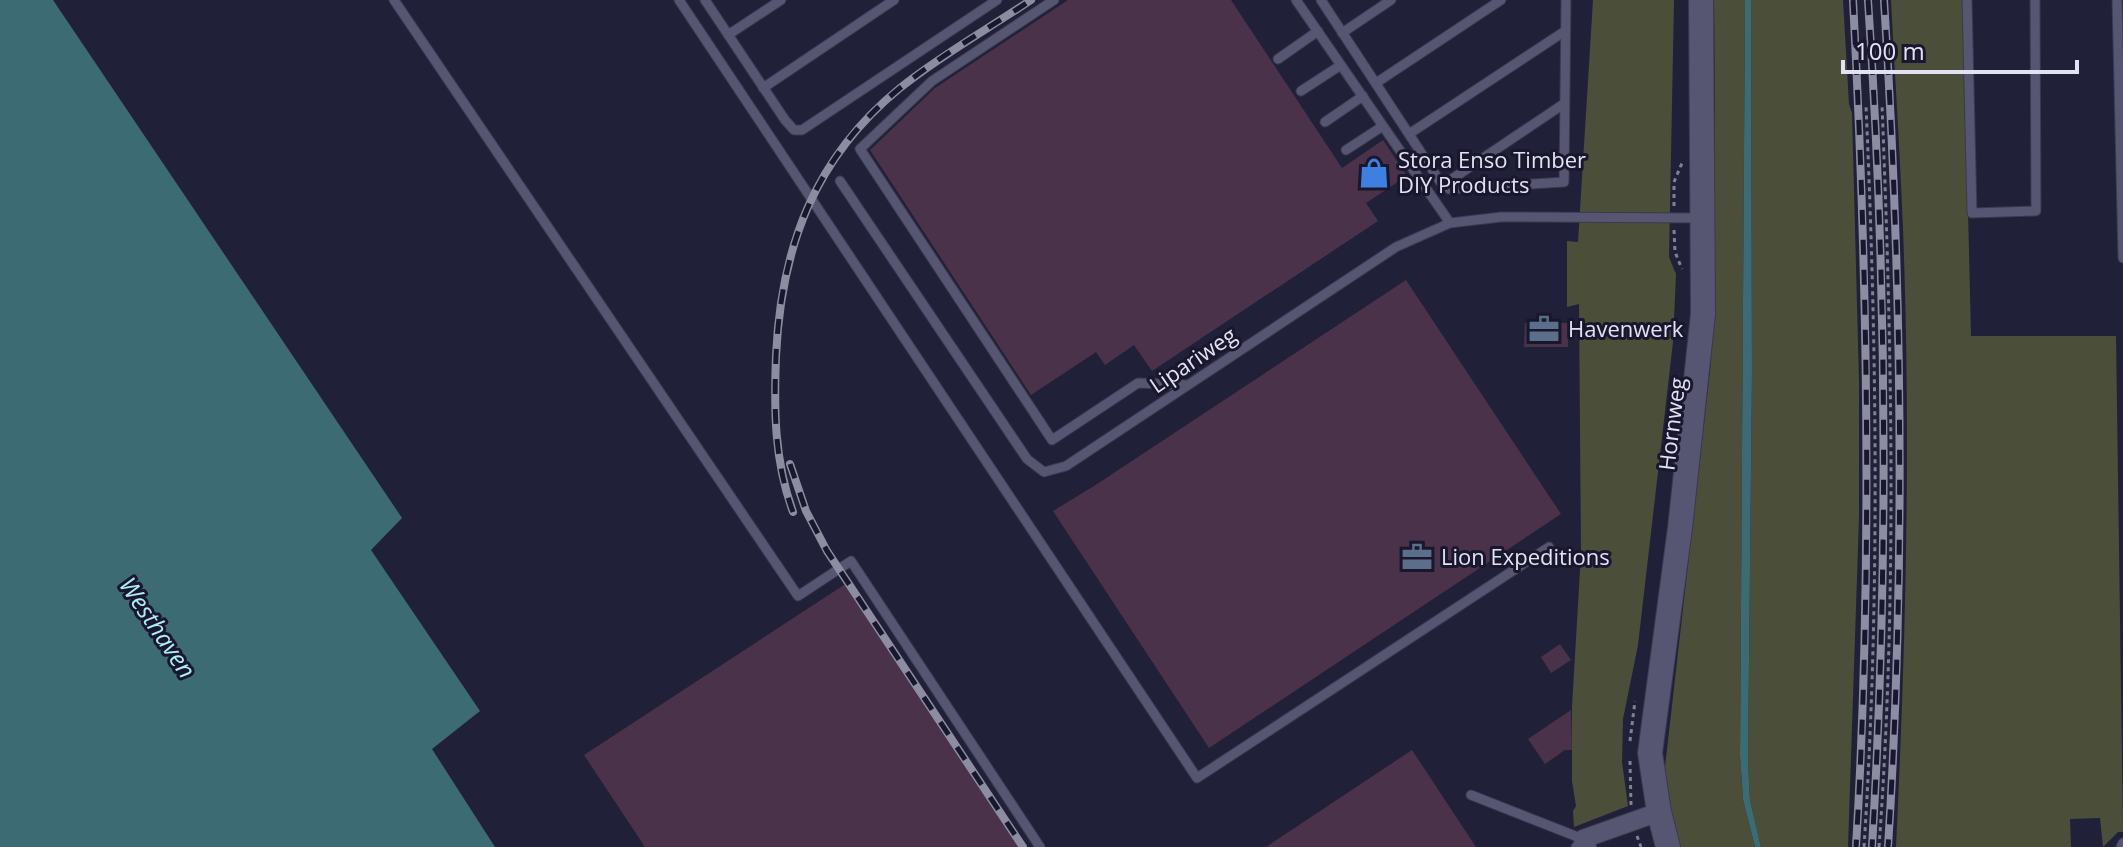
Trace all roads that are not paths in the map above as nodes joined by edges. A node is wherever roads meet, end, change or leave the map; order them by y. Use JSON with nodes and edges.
{"nodes":[{"id":1,"x":394,"y":0,"type":"edge"},
{"id":2,"x":679,"y":0,"type":"edge"},
{"id":3,"x":705,"y":0,"type":"edge"},
{"id":4,"x":781,"y":0,"type":"edge"},
{"id":5,"x":894,"y":0,"type":"edge"},
{"id":6,"x":997,"y":0,"type":"edge"},
{"id":7,"x":1054,"y":0,"type":"edge"},
{"id":8,"x":1296,"y":0,"type":"edge"},
{"id":9,"x":1321,"y":0,"type":"edge"},
{"id":10,"x":1391,"y":0,"type":"edge"},
{"id":11,"x":1501,"y":0,"type":"edge"},
{"id":12,"x":1566,"y":0,"type":"edge"},
{"id":13,"x":1701,"y":0,"type":"edge"},
{"id":14,"x":1967,"y":0,"type":"edge"},
{"id":15,"x":2035,"y":0,"type":"edge"},
{"id":16,"x":2117,"y":0,"type":"edge"},
{"id":17,"x":1318,"y":31,"type":"junction"},
{"id":18,"x":1565,"y":31,"type":"junction"},
{"id":19,"x":1342,"y":33,"type":"junction"},
{"id":20,"x":728,"y":35,"type":"junction"},
{"id":21,"x":1278,"y":59,"type":"dead end"},
{"id":22,"x":1341,"y":65,"type":"junction"},
{"id":23,"x":1376,"y":83,"type":"junction"},
{"id":24,"x":763,"y":88,"type":"junction"},
{"id":25,"x":1301,"y":91,"type":"dead end"},
{"id":26,"x":1363,"y":96,"type":"junction"},
{"id":27,"x":1565,"y":103,"type":"junction"},
{"id":28,"x":1325,"y":122,"type":"dead end"},
{"id":29,"x":1383,"y":126,"type":"junction"},
{"id":30,"x":1409,"y":134,"type":"junction"},
{"id":31,"x":1346,"y":150,"type":"dead end"},
{"id":32,"x":840,"y":181,"type":"dead end"},
{"id":33,"x":1443,"y":185,"type":"junction"},
{"id":34,"x":1702,"y":218,"type":"junction"},
{"id":35,"x":1450,"y":223,"type":"junction"},
{"id":36,"x":2123,"y":258,"type":"edge"},
{"id":37,"x":1188,"y":385,"type":"junction"},
{"id":38,"x":1549,"y":547,"type":"dead end"},
{"id":39,"x":1471,"y":795,"type":"dead end"},
{"id":40,"x":1659,"y":812,"type":"junction"},
{"id":41,"x":1582,"y":844,"type":"edge"},
{"id":42,"x":1040,"y":847,"type":"edge"},
{"id":43,"x":1668,"y":847,"type":"edge"}],
"edges":[{"from":1,"to":42,"type":"lane"},
{"from":2,"to":38,"type":"lane"},
{"from":3,"to":20,"type":"lane"},
{"from":4,"to":20,"type":"lane"},
{"from":5,"to":24,"type":"lane"},
{"from":6,"to":24,"type":"lane"},
{"from":7,"to":37,"type":"lane"},
{"from":8,"to":17,"type":"lane"},
{"from":9,"to":19,"type":"lane"},
{"from":10,"to":19,"type":"lane"},
{"from":11,"to":23,"type":"lane"},
{"from":12,"to":18,"type":"lane"},
{"from":13,"to":34,"type":"street","name":"Hornweg"},
{"from":14,"to":15,"type":"lane"},
{"from":16,"to":36,"type":"lane"},
{"from":17,"to":21,"type":"lane"},
{"from":17,"to":22,"type":"lane"},
{"from":18,"to":27,"type":"lane"},
{"from":18,"to":30,"type":"lane"},
{"from":19,"to":23,"type":"lane"},
{"from":20,"to":24,"type":"lane"},
{"from":22,"to":25,"type":"lane"},
{"from":22,"to":26,"type":"lane"},
{"from":23,"to":30,"type":"lane"},
{"from":26,"to":28,"type":"lane"},
{"from":26,"to":29,"type":"lane"},
{"from":27,"to":33,"type":"lane"},
{"from":27,"to":33,"type":"lane"},
{"from":29,"to":31,"type":"lane"},
{"from":29,"to":35,"type":"lane"},
{"from":30,"to":33,"type":"lane"},
{"from":32,"to":37,"type":"lane","name":"Lipariweg"},
{"from":34,"to":35,"type":"lane","name":"Lipariweg"},
{"from":34,"to":40,"type":"street","name":"Hornweg"},
{"from":35,"to":37,"type":"lane","name":"Lipariweg"},
{"from":39,"to":41,"type":"lane"},
{"from":40,"to":41,"type":"street"},
{"from":40,"to":43,"type":"street","name":"Hornweg"}]}
